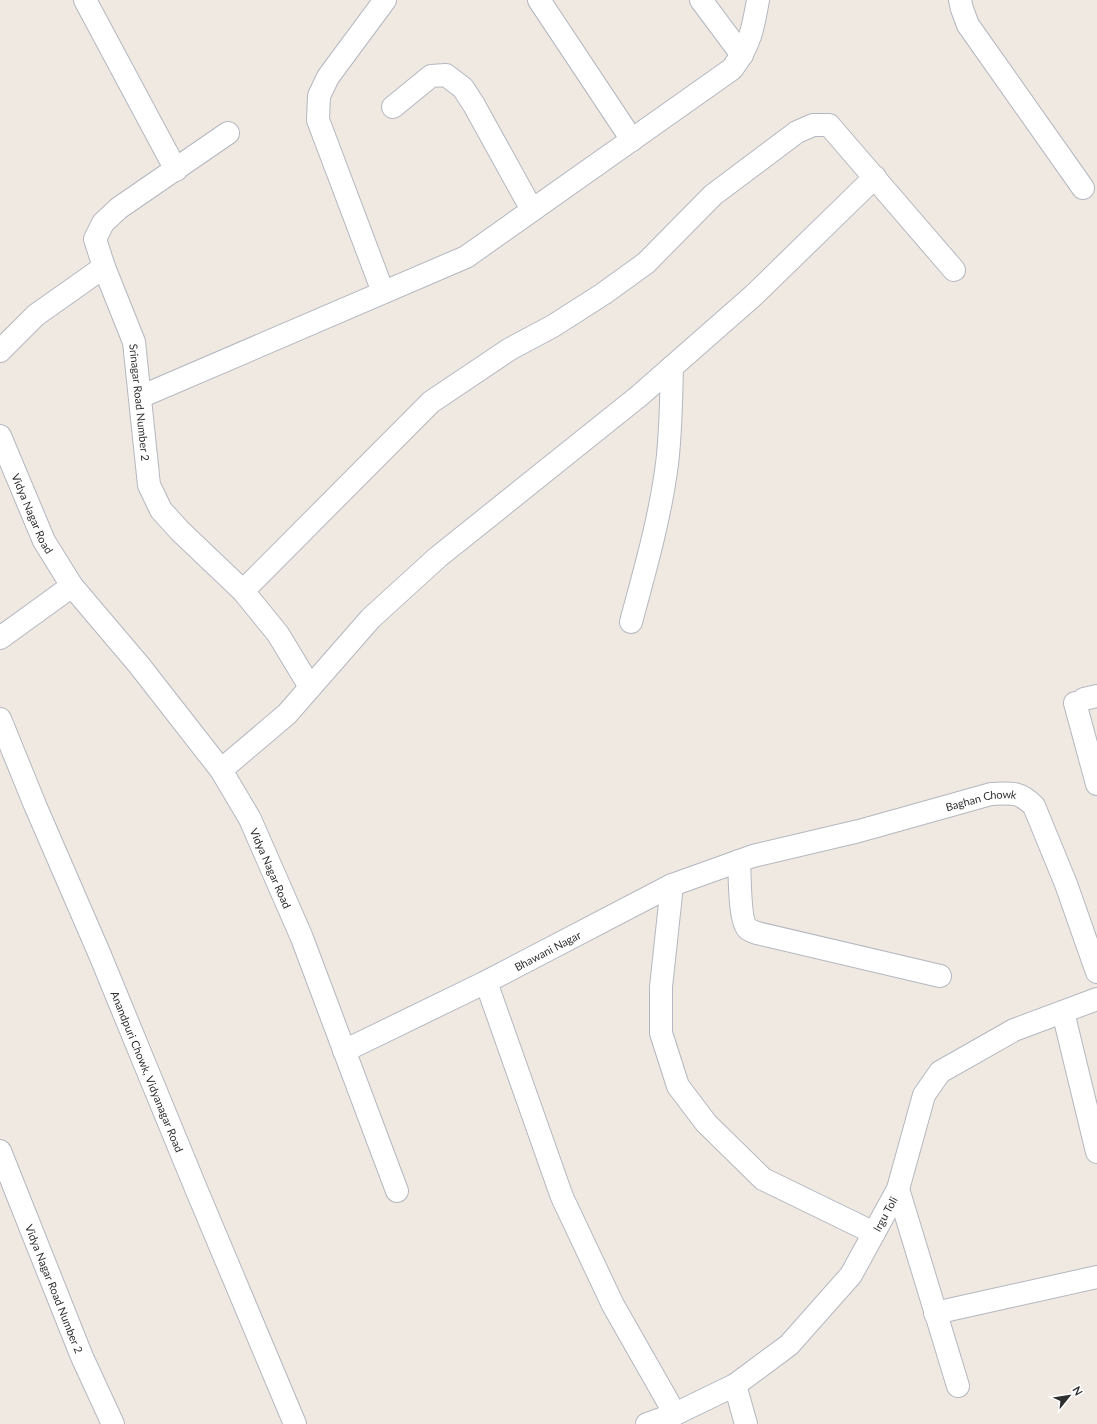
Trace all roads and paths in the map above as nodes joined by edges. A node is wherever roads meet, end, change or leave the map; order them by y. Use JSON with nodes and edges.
{"nodes":[{"id":1,"x":385,"y":0,"type":"edge"},
{"id":2,"x":539,"y":0,"type":"edge"},
{"id":3,"x":701,"y":0,"type":"edge"},
{"id":4,"x":758,"y":0,"type":"edge"},
{"id":5,"x":960,"y":0,"type":"edge"},
{"id":6,"x":93,"y":2,"type":"edge"},
{"id":7,"x":742,"y":55,"type":"junction"},
{"id":8,"x":393,"y":107,"type":"dead end"},
{"id":9,"x":228,"y":133,"type":"dead end"},
{"id":10,"x":632,"y":140,"type":"junction"},
{"id":11,"x":176,"y":170,"type":"junction"},
{"id":12,"x":875,"y":177,"type":"junction"},
{"id":13,"x":1083,"y":188,"type":"dead end"},
{"id":14,"x":532,"y":210,"type":"junction"},
{"id":15,"x":104,"y":267,"type":"junction"},
{"id":16,"x":954,"y":270,"type":"dead end"},
{"id":17,"x":382,"y":292,"type":"junction"},
{"id":18,"x":0,"y":351,"type":"edge"},
{"id":19,"x":672,"y":367,"type":"junction"},
{"id":20,"x":140,"y":397,"type":"junction"},
{"id":21,"x":0,"y":436,"type":"edge"},
{"id":22,"x":72,"y":586,"type":"junction"},
{"id":23,"x":243,"y":591,"type":"junction"},
{"id":24,"x":631,"y":622,"type":"dead end"},
{"id":25,"x":7,"y":633,"type":"edge"},
{"id":26,"x":310,"y":687,"type":"junction"},
{"id":27,"x":1085,"y":700,"type":"edge"},
{"id":28,"x":0,"y":719,"type":"edge"},
{"id":29,"x":221,"y":770,"type":"junction"},
{"id":30,"x":1097,"y":784,"type":"edge"},
{"id":31,"x":746,"y":858,"type":"junction"},
{"id":32,"x":672,"y":884,"type":"junction"},
{"id":33,"x":1097,"y":972,"type":"edge"},
{"id":34,"x":940,"y":976,"type":"dead end"},
{"id":35,"x":486,"y":982,"type":"junction"},
{"id":36,"x":1097,"y":999,"type":"edge"},
{"id":37,"x":1063,"y":1012,"type":"junction"},
{"id":38,"x":344,"y":1051,"type":"junction"},
{"id":39,"x":0,"y":1151,"type":"edge"},
{"id":40,"x":1097,"y":1152,"type":"edge"},
{"id":41,"x":898,"y":1189,"type":"junction"},
{"id":42,"x":397,"y":1191,"type":"dead end"},
{"id":43,"x":874,"y":1233,"type":"junction"},
{"id":44,"x":1097,"y":1277,"type":"edge"},
{"id":45,"x":935,"y":1313,"type":"junction"},
{"id":46,"x":735,"y":1385,"type":"junction"},
{"id":47,"x":958,"y":1386,"type":"dead end"},
{"id":48,"x":675,"y":1414,"type":"junction"},
{"id":49,"x":113,"y":1424,"type":"edge"},
{"id":50,"x":295,"y":1424,"type":"edge"},
{"id":51,"x":647,"y":1424,"type":"edge"},
{"id":52,"x":746,"y":1424,"type":"edge"}],
"edges":[{"from":1,"to":17,"type":"street"},
{"from":2,"to":10,"type":"street"},
{"from":3,"to":7,"type":"street"},
{"from":4,"to":7,"type":"street"},
{"from":5,"to":13,"type":"street"},
{"from":6,"to":11,"type":"street"},
{"from":7,"to":10,"type":"street"},
{"from":8,"to":14,"type":"street"},
{"from":9,"to":11,"type":"street","name":"Srinagar Road Number 2"},
{"from":10,"to":14,"type":"street"},
{"from":11,"to":15,"type":"street","name":"Srinagar Road Number 2"},
{"from":12,"to":16,"type":"street"},
{"from":12,"to":19,"type":"street"},
{"from":12,"to":23,"type":"street"},
{"from":14,"to":17,"type":"street"},
{"from":15,"to":18,"type":"street"},
{"from":15,"to":20,"type":"street","name":"Srinagar Road Number 2"},
{"from":17,"to":20,"type":"street"},
{"from":19,"to":24,"type":"street"},
{"from":19,"to":26,"type":"street"},
{"from":20,"to":23,"type":"street","name":"Srinagar Road Number 2"},
{"from":21,"to":22,"type":"street","name":"Vidya Nagar Road"},
{"from":22,"to":25,"type":"street"},
{"from":22,"to":29,"type":"street","name":"Vidya Nagar Road"},
{"from":23,"to":26,"type":"street","name":"Srinagar Road Number 2"},
{"from":26,"to":29,"type":"street"},
{"from":27,"to":30,"type":"street"},
{"from":28,"to":50,"type":"street","name":"Anandpuri Chowk, Vidyanagar Road"},
{"from":29,"to":38,"type":"street","name":"Vidya Nagar Road"},
{"from":31,"to":32,"type":"street","name":"Bhawani Nagar"},
{"from":31,"to":33,"type":"street","name":"Baghan Chowk"},
{"from":31,"to":34,"type":"street"},
{"from":32,"to":35,"type":"street","name":"Bhawani Nagar"},
{"from":32,"to":43,"type":"street"},
{"from":35,"to":38,"type":"street","name":"Bhawani Nagar"},
{"from":35,"to":48,"type":"street"},
{"from":36,"to":37,"type":"street","name":"Irgu Toli"},
{"from":37,"to":40,"type":"street"},
{"from":37,"to":41,"type":"street","name":"Irgu Toli"},
{"from":38,"to":42,"type":"street","name":"Vidya Nagar Road"},
{"from":39,"to":49,"type":"street","name":"Vidya Nagar Road Number 2"},
{"from":41,"to":43,"type":"street","name":"Irgu Toli"},
{"from":41,"to":45,"type":"street"},
{"from":43,"to":46,"type":"street","name":"Irgu Toli"},
{"from":44,"to":45,"type":"street"},
{"from":45,"to":47,"type":"street"},
{"from":46,"to":48,"type":"street","name":"Irgu Toli"},
{"from":46,"to":52,"type":"street"},
{"from":48,"to":51,"type":"street","name":"Irgu Toli"}]}
